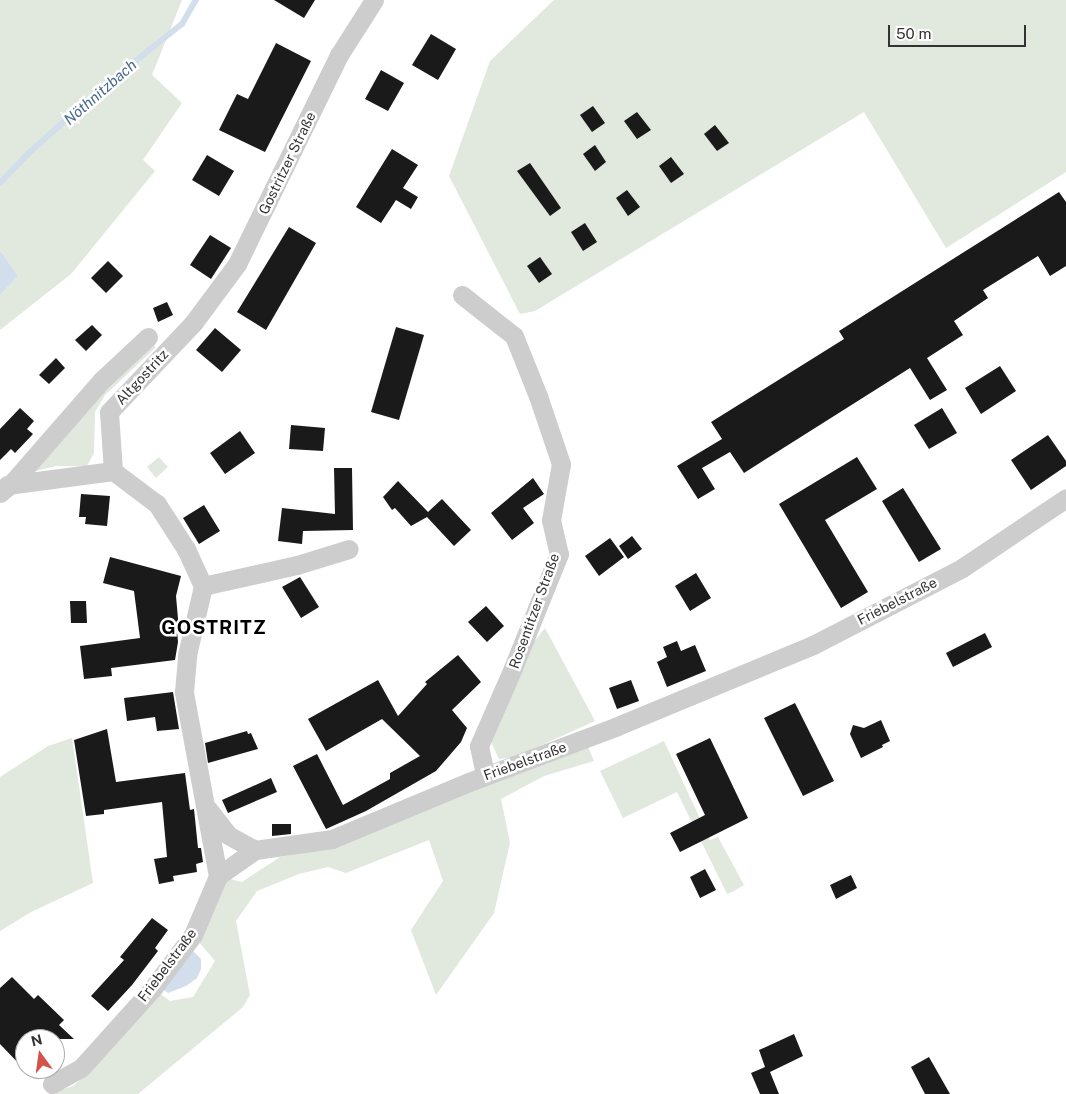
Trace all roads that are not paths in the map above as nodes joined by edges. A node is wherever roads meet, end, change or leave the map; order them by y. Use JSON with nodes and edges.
{"nodes":[{"id":1,"x":374,"y":0,"type":"edge"},
{"id":2,"x":462,"y":294,"type":"dead end"},
{"id":3,"x":194,"y":322,"type":"joint"},
{"id":4,"x":148,"y":337,"type":"dead end"},
{"id":5,"x":113,"y":471,"type":"junction"},
{"id":6,"x":4,"y":488,"type":"edge"},
{"id":7,"x":1066,"y":498,"type":"edge"},
{"id":8,"x":349,"y":549,"type":"dead end"},
{"id":9,"x":203,"y":586,"type":"junction"},
{"id":10,"x":486,"y":775,"type":"junction"},
{"id":11,"x":206,"y":806,"type":"junction"},
{"id":12,"x":255,"y":850,"type":"junction"},
{"id":13,"x":218,"y":876,"type":"junction"},
{"id":14,"x":52,"y":1084,"type":"dead end"}],
"edges":[{"from":1,"to":3,"type":"street","name":"Gostritzer Straße"},
{"from":2,"to":10,"type":"street","name":"Rosentitzer Straße"},
{"from":3,"to":5,"type":"street","name":"Altgostritz"},
{"from":4,"to":6,"type":"street"},
{"from":5,"to":6,"type":"street"},
{"from":5,"to":9,"type":"street"},
{"from":7,"to":10,"type":"street","name":"Friebelstraße"},
{"from":8,"to":9,"type":"street"},
{"from":9,"to":11,"type":"street"},
{"from":10,"to":12,"type":"street","name":"Friebelstraße"},
{"from":11,"to":12,"type":"street"},
{"from":11,"to":13,"type":"street"},
{"from":12,"to":13,"type":"street","name":"Friebelstraße"},
{"from":13,"to":14,"type":"street","name":"Friebelstraße"}]}
